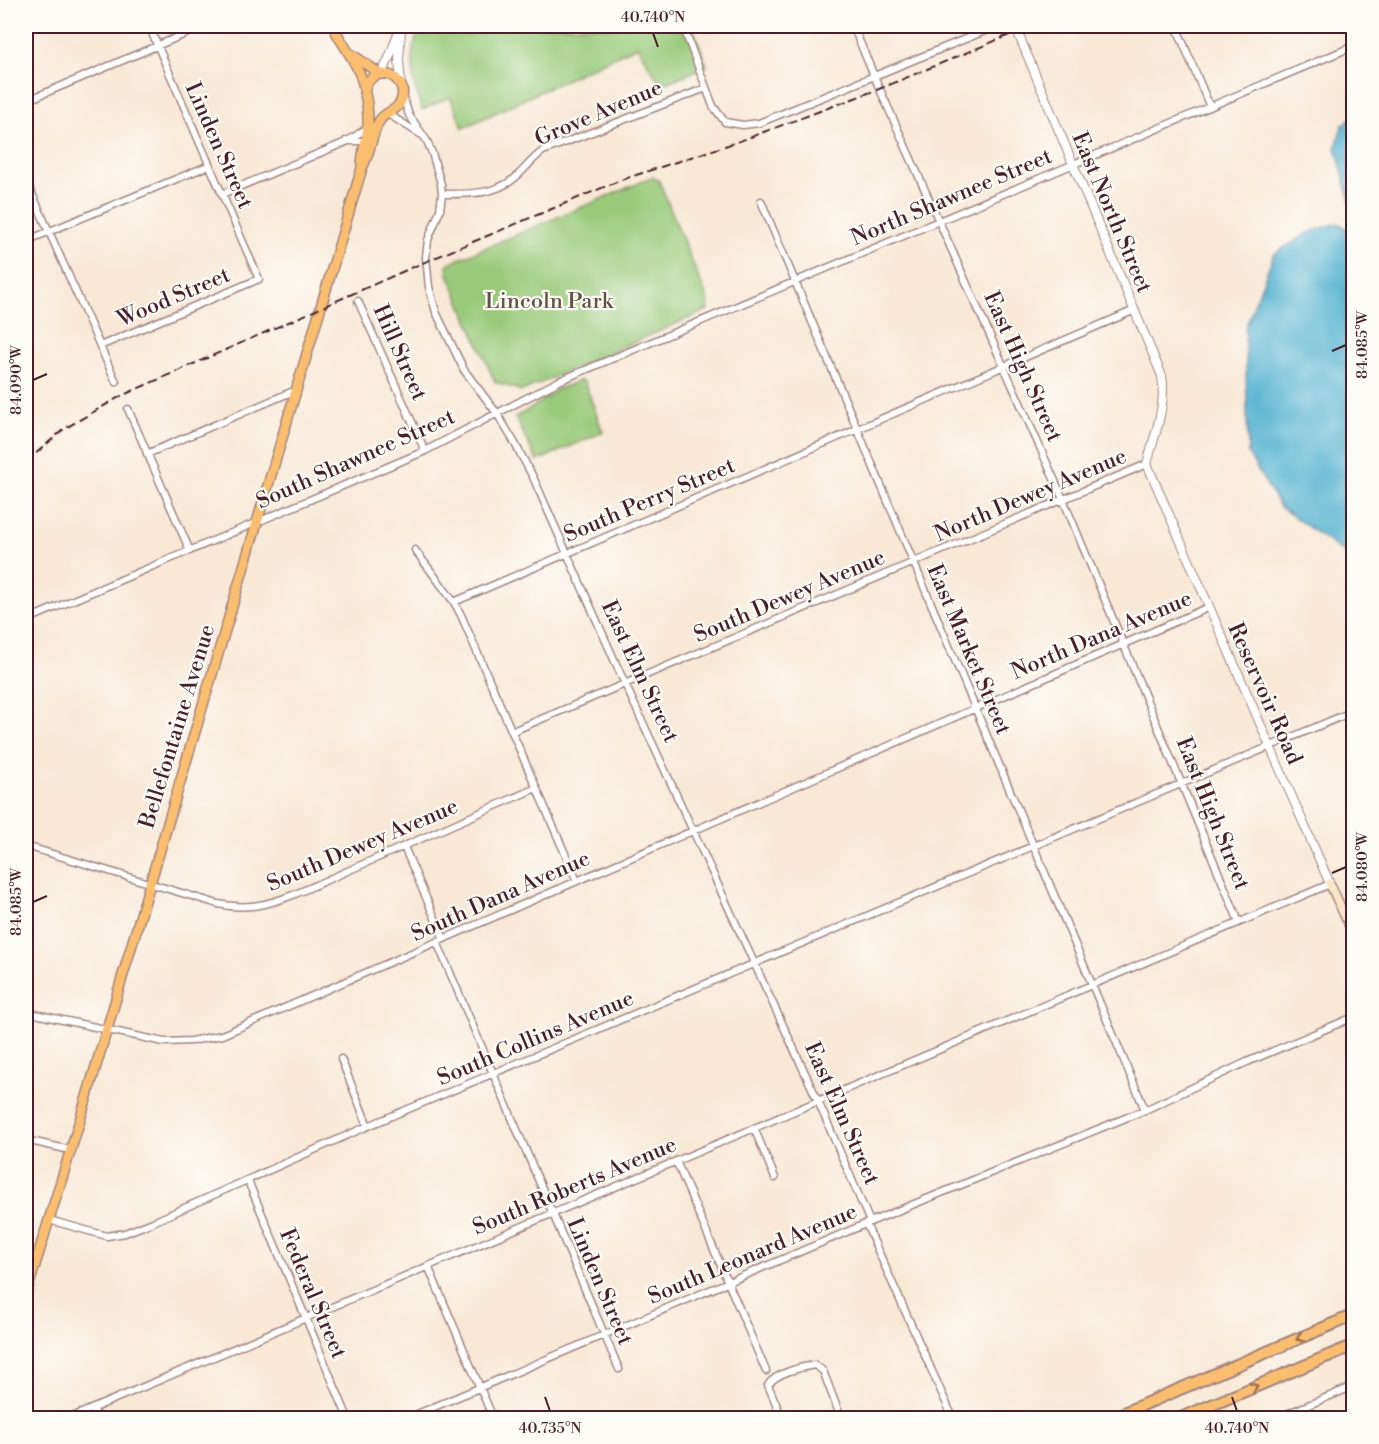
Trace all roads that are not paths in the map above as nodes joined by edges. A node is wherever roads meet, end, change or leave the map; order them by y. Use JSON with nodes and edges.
{"nodes":[{"id":1,"x":149,"y":26,"type":"edge"},
{"id":2,"x":204,"y":26,"type":"edge"},
{"id":3,"x":333,"y":26,"type":"edge"},
{"id":4,"x":683,"y":26,"type":"edge"},
{"id":5,"x":853,"y":26,"type":"edge"},
{"id":6,"x":998,"y":26,"type":"edge"},
{"id":7,"x":1015,"y":26,"type":"edge"},
{"id":8,"x":1176,"y":26,"type":"edge"},
{"id":9,"x":401,"y":27,"type":"edge"},
{"id":10,"x":157,"y":45,"type":"junction"},
{"id":11,"x":1353,"y":46,"type":"edge"},
{"id":12,"x":347,"y":50,"type":"junction"},
{"id":13,"x":379,"y":73,"type":"junction"},
{"id":14,"x":874,"y":76,"type":"junction"},
{"id":15,"x":401,"y":86,"type":"junction"},
{"id":16,"x":706,"y":88,"type":"junction"},
{"id":17,"x":364,"y":96,"type":"junction"},
{"id":18,"x":403,"y":97,"type":"junction"},
{"id":19,"x":26,"y":101,"type":"edge"},
{"id":20,"x":1210,"y":107,"type":"junction"},
{"id":21,"x":387,"y":114,"type":"junction"},
{"id":22,"x":369,"y":127,"type":"junction"},
{"id":23,"x":423,"y":136,"type":"junction"},
{"id":24,"x":346,"y":141,"type":"junction"},
{"id":25,"x":365,"y":141,"type":"junction"},
{"id":26,"x":1074,"y":164,"type":"junction"},
{"id":27,"x":210,"y":165,"type":"junction"},
{"id":28,"x":362,"y":168,"type":"junction"},
{"id":29,"x":26,"y":180,"type":"edge"},
{"id":30,"x":222,"y":194,"type":"junction"},
{"id":31,"x":442,"y":194,"type":"junction"},
{"id":32,"x":761,"y":201,"type":"dead end"},
{"id":33,"x":939,"y":221,"type":"junction"},
{"id":34,"x":49,"y":231,"type":"junction"},
{"id":35,"x":26,"y":241,"type":"edge"},
{"id":36,"x":259,"y":279,"type":"joint"},
{"id":37,"x":795,"y":282,"type":"junction"},
{"id":38,"x":358,"y":301,"type":"dead end"},
{"id":39,"x":1135,"y":310,"type":"junction"},
{"id":40,"x":100,"y":346,"type":"junction"},
{"id":41,"x":1005,"y":366,"type":"junction"},
{"id":42,"x":116,"y":382,"type":"dead end"},
{"id":43,"x":296,"y":390,"type":"junction"},
{"id":44,"x":128,"y":409,"type":"dead end"},
{"id":45,"x":496,"y":412,"type":"junction"},
{"id":46,"x":1160,"y":415,"type":"joint"},
{"id":47,"x":858,"y":429,"type":"junction"},
{"id":48,"x":424,"y":451,"type":"junction"},
{"id":49,"x":147,"y":454,"type":"junction"},
{"id":50,"x":1147,"y":464,"type":"junction"},
{"id":51,"x":1064,"y":499,"type":"junction"},
{"id":52,"x":257,"y":521,"type":"junction"},
{"id":53,"x":190,"y":550,"type":"junction"},
{"id":54,"x":415,"y":550,"type":"dead end"},
{"id":55,"x":567,"y":554,"type":"junction"},
{"id":56,"x":914,"y":562,"type":"junction"},
{"id":57,"x":454,"y":602,"type":"junction"},
{"id":58,"x":1209,"y":607,"type":"junction"},
{"id":59,"x":26,"y":620,"type":"edge"},
{"id":60,"x":1124,"y":644,"type":"junction"},
{"id":61,"x":625,"y":684,"type":"junction"},
{"id":62,"x":975,"y":708,"type":"junction"},
{"id":63,"x":1353,"y":711,"type":"edge"},
{"id":64,"x":513,"y":731,"type":"junction"},
{"id":65,"x":1270,"y":747,"type":"junction"},
{"id":66,"x":1183,"y":784,"type":"junction"},
{"id":67,"x":536,"y":788,"type":"junction"},
{"id":68,"x":693,"y":830,"type":"junction"},
{"id":69,"x":26,"y":846,"type":"edge"},
{"id":70,"x":405,"y":847,"type":"junction"},
{"id":71,"x":1034,"y":847,"type":"junction"},
{"id":72,"x":577,"y":881,"type":"junction"},
{"id":73,"x":149,"y":882,"type":"junction"},
{"id":74,"x":1330,"y":884,"type":"junction"},
{"id":75,"x":1239,"y":922,"type":"junction"},
{"id":76,"x":1353,"y":936,"type":"edge"},
{"id":77,"x":444,"y":939,"type":"junction"},
{"id":78,"x":437,"y":942,"type":"junction"},
{"id":79,"x":754,"y":964,"type":"junction"},
{"id":80,"x":1092,"y":985,"type":"junction"},
{"id":81,"x":26,"y":1012,"type":"edge"},
{"id":82,"x":1353,"y":1017,"type":"edge"},
{"id":83,"x":106,"y":1029,"type":"junction"},
{"id":84,"x":341,"y":1059,"type":"dead end"},
{"id":85,"x":493,"y":1074,"type":"junction"},
{"id":86,"x":818,"y":1101,"type":"junction"},
{"id":87,"x":1145,"y":1110,"type":"junction"},
{"id":88,"x":368,"y":1126,"type":"junction"},
{"id":89,"x":754,"y":1128,"type":"junction"},
{"id":90,"x":26,"y":1140,"type":"edge"},
{"id":91,"x":70,"y":1150,"type":"junction"},
{"id":92,"x":676,"y":1161,"type":"junction"},
{"id":93,"x":775,"y":1178,"type":"dead end"},
{"id":94,"x":248,"y":1181,"type":"junction"},
{"id":95,"x":552,"y":1213,"type":"junction"},
{"id":96,"x":49,"y":1220,"type":"junction"},
{"id":97,"x":868,"y":1223,"type":"junction"},
{"id":98,"x":428,"y":1266,"type":"junction"},
{"id":99,"x":728,"y":1283,"type":"junction"},
{"id":100,"x":26,"y":1294,"type":"edge"},
{"id":101,"x":1353,"y":1315,"type":"edge"},
{"id":102,"x":306,"y":1318,"type":"junction"},
{"id":103,"x":604,"y":1335,"type":"junction"},
{"id":104,"x":1353,"y":1345,"type":"edge"},
{"id":105,"x":619,"y":1369,"type":"dead end"},
{"id":106,"x":766,"y":1371,"type":"dead end"},
{"id":107,"x":1353,"y":1386,"type":"edge"},
{"id":108,"x":480,"y":1388,"type":"junction"},
{"id":109,"x":93,"y":1409,"type":"junction"},
{"id":110,"x":70,"y":1419,"type":"edge"},
{"id":111,"x":98,"y":1419,"type":"edge"},
{"id":112,"x":348,"y":1419,"type":"edge"},
{"id":113,"x":408,"y":1419,"type":"edge"},
{"id":114,"x":493,"y":1419,"type":"edge"},
{"id":115,"x":782,"y":1419,"type":"edge"},
{"id":116,"x":841,"y":1419,"type":"edge"},
{"id":117,"x":953,"y":1419,"type":"edge"},
{"id":118,"x":1112,"y":1419,"type":"edge"},
{"id":119,"x":1181,"y":1419,"type":"edge"},
{"id":120,"x":1276,"y":1419,"type":"edge"}],
"edges":[{"from":1,"to":10,"type":"street","name":"Linden Street"},
{"from":2,"to":10,"type":"street"},
{"from":3,"to":12,"type":"main road"},
{"from":4,"to":16,"type":"street"},
{"from":5,"to":14,"type":"street","name":"East High Street"},
{"from":6,"to":14,"type":"street"},
{"from":7,"to":26,"type":"street","name":"East North Street"},
{"from":8,"to":20,"type":"street"},
{"from":9,"to":13,"type":"street"},
{"from":9,"to":15,"type":"street"},
{"from":10,"to":19,"type":"street"},
{"from":10,"to":27,"type":"street","name":"Linden Street"},
{"from":11,"to":20,"type":"street","name":"North Shawnee Street"},
{"from":12,"to":13,"type":"main road"},
{"from":12,"to":17,"type":"main road"},
{"from":13,"to":15,"type":"main road"},
{"from":13,"to":17,"type":"main road"},
{"from":14,"to":16,"type":"street"},
{"from":14,"to":33,"type":"street","name":"East High Street"},
{"from":15,"to":18,"type":"main road"},
{"from":16,"to":31,"type":"street","name":"Grove Avenue"},
{"from":17,"to":21,"type":"main road"},
{"from":17,"to":22,"type":"main road","name":"Bellefontaine Avenue"},
{"from":18,"to":21,"type":"main road"},
{"from":18,"to":23,"type":"street","name":"East Elm Street"},
{"from":20,"to":26,"type":"street","name":"North Shawnee Street"},
{"from":21,"to":23,"type":"street"},
{"from":21,"to":28,"type":"main road","name":"Bellefontaine Avenue"},
{"from":22,"to":24,"type":"street"},
{"from":22,"to":25,"type":"main road","name":"Bellefontaine Avenue"},
{"from":23,"to":31,"type":"street","name":"East Elm Street"},
{"from":24,"to":25,"type":"street"},
{"from":24,"to":30,"type":"street"},
{"from":25,"to":28,"type":"main road","name":"Bellefontaine Avenue"},
{"from":26,"to":33,"type":"street","name":"North Shawnee Street"},
{"from":26,"to":39,"type":"street","name":"East North Street"},
{"from":27,"to":30,"type":"street","name":"Linden Street"},
{"from":27,"to":34,"type":"street"},
{"from":28,"to":43,"type":"main road","name":"Bellefontaine Avenue"},
{"from":29,"to":34,"type":"street"},
{"from":30,"to":36,"type":"street","name":"Linden Street"},
{"from":31,"to":45,"type":"street","name":"East Elm Street"},
{"from":32,"to":37,"type":"street","name":"East Market Street"},
{"from":33,"to":37,"type":"street","name":"North Shawnee Street"},
{"from":33,"to":41,"type":"street","name":"East High Street"},
{"from":34,"to":35,"type":"street"},
{"from":34,"to":40,"type":"street"},
{"from":36,"to":40,"type":"street","name":"Wood Street"},
{"from":37,"to":45,"type":"street","name":"South Shawnee Street"},
{"from":37,"to":47,"type":"street","name":"East Market Street"},
{"from":38,"to":48,"type":"street","name":"Hill Street"},
{"from":39,"to":41,"type":"street","name":"South Perry Street"},
{"from":39,"to":46,"type":"street","name":"East North Street"},
{"from":40,"to":42,"type":"street"},
{"from":41,"to":47,"type":"street","name":"South Perry Street"},
{"from":41,"to":51,"type":"street","name":"East High Street"},
{"from":43,"to":49,"type":"street"},
{"from":43,"to":52,"type":"main road","name":"Bellefontaine Avenue"},
{"from":44,"to":49,"type":"street"},
{"from":45,"to":48,"type":"street","name":"South Shawnee Street"},
{"from":45,"to":55,"type":"street","name":"East Elm Street"},
{"from":46,"to":50,"type":"street","name":"North Dewey Avenue"},
{"from":47,"to":55,"type":"street","name":"South Perry Street"},
{"from":47,"to":56,"type":"street","name":"East Market Street"},
{"from":48,"to":52,"type":"street","name":"South Shawnee Street"},
{"from":49,"to":53,"type":"street"},
{"from":50,"to":51,"type":"street","name":"North Dewey Avenue"},
{"from":50,"to":58,"type":"street","name":"Reservoir Road"},
{"from":51,"to":56,"type":"street","name":"North Dewey Avenue"},
{"from":51,"to":60,"type":"street","name":"East High Street"},
{"from":52,"to":53,"type":"street","name":"South Shawnee Street"},
{"from":52,"to":73,"type":"main road","name":"Bellefontaine Avenue"},
{"from":53,"to":59,"type":"street","name":"South Shawnee Street"},
{"from":54,"to":57,"type":"street"},
{"from":55,"to":57,"type":"street","name":"South Perry Street"},
{"from":55,"to":61,"type":"street","name":"East Elm Street"},
{"from":56,"to":61,"type":"street","name":"South Dewey Avenue"},
{"from":56,"to":62,"type":"street","name":"East Market Street"},
{"from":57,"to":64,"type":"street"},
{"from":58,"to":60,"type":"street","name":"North Dana Avenue"},
{"from":58,"to":65,"type":"street","name":"Reservoir Road"},
{"from":60,"to":62,"type":"street","name":"North Dana Avenue"},
{"from":60,"to":66,"type":"street","name":"East High Street"},
{"from":61,"to":64,"type":"street","name":"South Dewey Avenue"},
{"from":61,"to":68,"type":"street","name":"East Elm Street"},
{"from":62,"to":68,"type":"street","name":"South Dana Avenue"},
{"from":62,"to":71,"type":"street","name":"East Market Street"},
{"from":63,"to":65,"type":"street","name":"South Collins Avenue"},
{"from":64,"to":67,"type":"street"},
{"from":65,"to":66,"type":"street","name":"South Collins Avenue"},
{"from":65,"to":74,"type":"street","name":"Reservoir Road"},
{"from":66,"to":71,"type":"street","name":"South Collins Avenue"},
{"from":66,"to":75,"type":"street","name":"East High Street"},
{"from":67,"to":70,"type":"street","name":"South Dewey Avenue"},
{"from":67,"to":72,"type":"street"},
{"from":68,"to":72,"type":"street","name":"South Dana Avenue"},
{"from":68,"to":79,"type":"street","name":"East Elm Street"},
{"from":69,"to":73,"type":"street","name":"South Dewey Avenue"},
{"from":70,"to":73,"type":"street","name":"South Dewey Avenue"},
{"from":70,"to":77,"type":"street"},
{"from":71,"to":79,"type":"street","name":"South Collins Avenue"},
{"from":71,"to":80,"type":"street","name":"East Market Street"},
{"from":72,"to":77,"type":"street","name":"South Dana Avenue"},
{"from":73,"to":83,"type":"main road","name":"Bellefontaine Avenue"},
{"from":74,"to":75,"type":"street","name":"South Roberts Avenue"},
{"from":74,"to":76,"type":"main road","name":"Reservoir Road"},
{"from":75,"to":80,"type":"street","name":"South Roberts Avenue"},
{"from":77,"to":78,"type":"street","name":"South Dana Avenue"},
{"from":78,"to":83,"type":"street","name":"South Dana Avenue"},
{"from":78,"to":85,"type":"street","name":"Linden Street"},
{"from":79,"to":85,"type":"street","name":"South Collins Avenue"},
{"from":79,"to":86,"type":"street","name":"East Elm Street"},
{"from":80,"to":86,"type":"street","name":"South Roberts Avenue"},
{"from":80,"to":87,"type":"street","name":"East Market Street"},
{"from":81,"to":83,"type":"street","name":"South Dana Avenue"},
{"from":82,"to":87,"type":"street","name":"South Leonard Avenue"},
{"from":83,"to":91,"type":"main road","name":"Bellefontaine Avenue"},
{"from":84,"to":88,"type":"street"},
{"from":85,"to":88,"type":"street","name":"South Collins Avenue"},
{"from":85,"to":95,"type":"street","name":"Linden Street"},
{"from":86,"to":89,"type":"street","name":"South Roberts Avenue"},
{"from":86,"to":97,"type":"street","name":"East Elm Street"},
{"from":87,"to":97,"type":"street","name":"South Leonard Avenue"},
{"from":88,"to":94,"type":"street","name":"South Collins Avenue"},
{"from":89,"to":92,"type":"street","name":"South Roberts Avenue"},
{"from":89,"to":93,"type":"street"},
{"from":90,"to":91,"type":"street"},
{"from":91,"to":96,"type":"main road","name":"Bellefontaine Avenue"},
{"from":92,"to":95,"type":"street","name":"South Roberts Avenue"},
{"from":92,"to":99,"type":"street"},
{"from":94,"to":96,"type":"street","name":"South Collins Avenue"},
{"from":94,"to":102,"type":"street","name":"Federal Street"},
{"from":95,"to":98,"type":"street","name":"South Roberts Avenue"},
{"from":95,"to":103,"type":"street","name":"Linden Street"},
{"from":96,"to":100,"type":"main road","name":"Bellefontaine Avenue"},
{"from":97,"to":99,"type":"street","name":"South Leonard Avenue"},
{"from":97,"to":117,"type":"street","name":"East Elm Street"},
{"from":98,"to":102,"type":"street","name":"South Roberts Avenue"},
{"from":98,"to":108,"type":"street"},
{"from":99,"to":103,"type":"street","name":"South Leonard Avenue"},
{"from":99,"to":106,"type":"street"},
{"from":101,"to":118,"type":"highway","one_way":true},
{"from":102,"to":109,"type":"street","name":"South Roberts Avenue"},
{"from":102,"to":112,"type":"street","name":"Federal Street"},
{"from":103,"to":105,"type":"street","name":"Linden Street"},
{"from":103,"to":108,"type":"street","name":"South Leonard Avenue"},
{"from":119,"to":104,"type":"highway","one_way":true},
{"from":107,"to":120,"type":"street"},
{"from":108,"to":113,"type":"street","name":"South Leonard Avenue"},
{"from":108,"to":114,"type":"street"},
{"from":109,"to":110,"type":"street","name":"South Roberts Avenue"},
{"from":109,"to":111,"type":"street"},
{"from":115,"to":116,"type":"street"}]}
